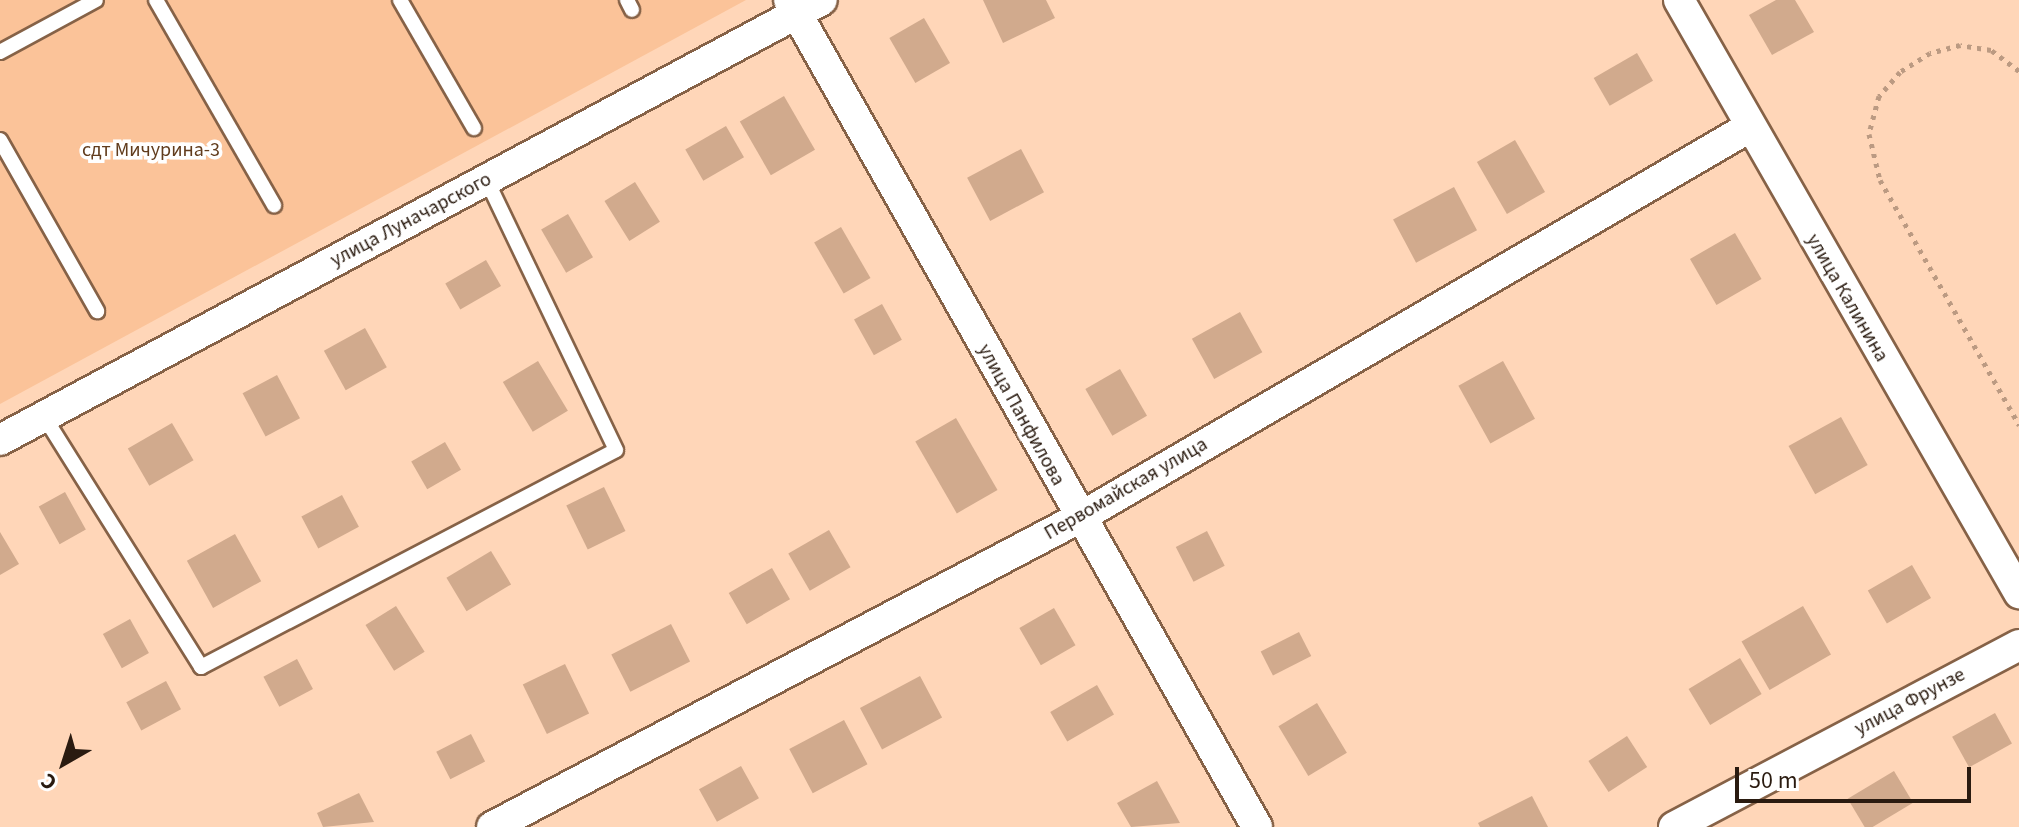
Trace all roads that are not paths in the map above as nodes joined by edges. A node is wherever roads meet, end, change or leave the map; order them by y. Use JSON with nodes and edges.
{"nodes":[{"id":1,"x":96,"y":0,"type":"edge"},
{"id":2,"x":156,"y":0,"type":"edge"},
{"id":3,"x":400,"y":0,"type":"edge"},
{"id":4,"x":1679,"y":0,"type":"edge"},
{"id":5,"x":803,"y":5,"type":"edge"},
{"id":6,"x":0,"y":52,"type":"edge"},
{"id":7,"x":474,"y":128,"type":"dead end"},
{"id":8,"x":1748,"y":128,"type":"junction"},
{"id":9,"x":0,"y":140,"type":"edge"},
{"id":10,"x":486,"y":179,"type":"junction"},
{"id":11,"x":274,"y":205,"type":"dead end"},
{"id":12,"x":97,"y":311,"type":"dead end"},
{"id":13,"x":45,"y":418,"type":"junction"},
{"id":14,"x":0,"y":440,"type":"edge"},
{"id":15,"x":1079,"y":518,"type":"junction"},
{"id":16,"x":2019,"y":593,"type":"edge"},
{"id":17,"x":2019,"y":645,"type":"edge"},
{"id":18,"x":492,"y":827,"type":"edge"},
{"id":19,"x":1257,"y":827,"type":"edge"},
{"id":20,"x":1674,"y":827,"type":"edge"}],
"edges":[{"from":1,"to":6,"type":"lane"},
{"from":2,"to":11,"type":"lane"},
{"from":3,"to":7,"type":"lane"},
{"from":4,"to":8,"type":"street","name":"улица Калинина"},
{"from":5,"to":10,"type":"street","name":"улица Луначарского"},
{"from":5,"to":15,"type":"street","name":"улица Панфилова"},
{"from":8,"to":15,"type":"street","name":"Первомайская улица"},
{"from":8,"to":16,"type":"street","name":"улица Калинина"},
{"from":9,"to":12,"type":"lane"},
{"from":10,"to":13,"type":"street","name":"улица Луначарского"},
{"from":10,"to":13,"type":"lane"},
{"from":13,"to":14,"type":"street","name":"улица Луначарского"},
{"from":15,"to":18,"type":"street","name":"Первомайская улица"},
{"from":15,"to":19,"type":"street","name":"улица Панфилова"},
{"from":17,"to":20,"type":"street","name":"улица Фрунзе"}]}
